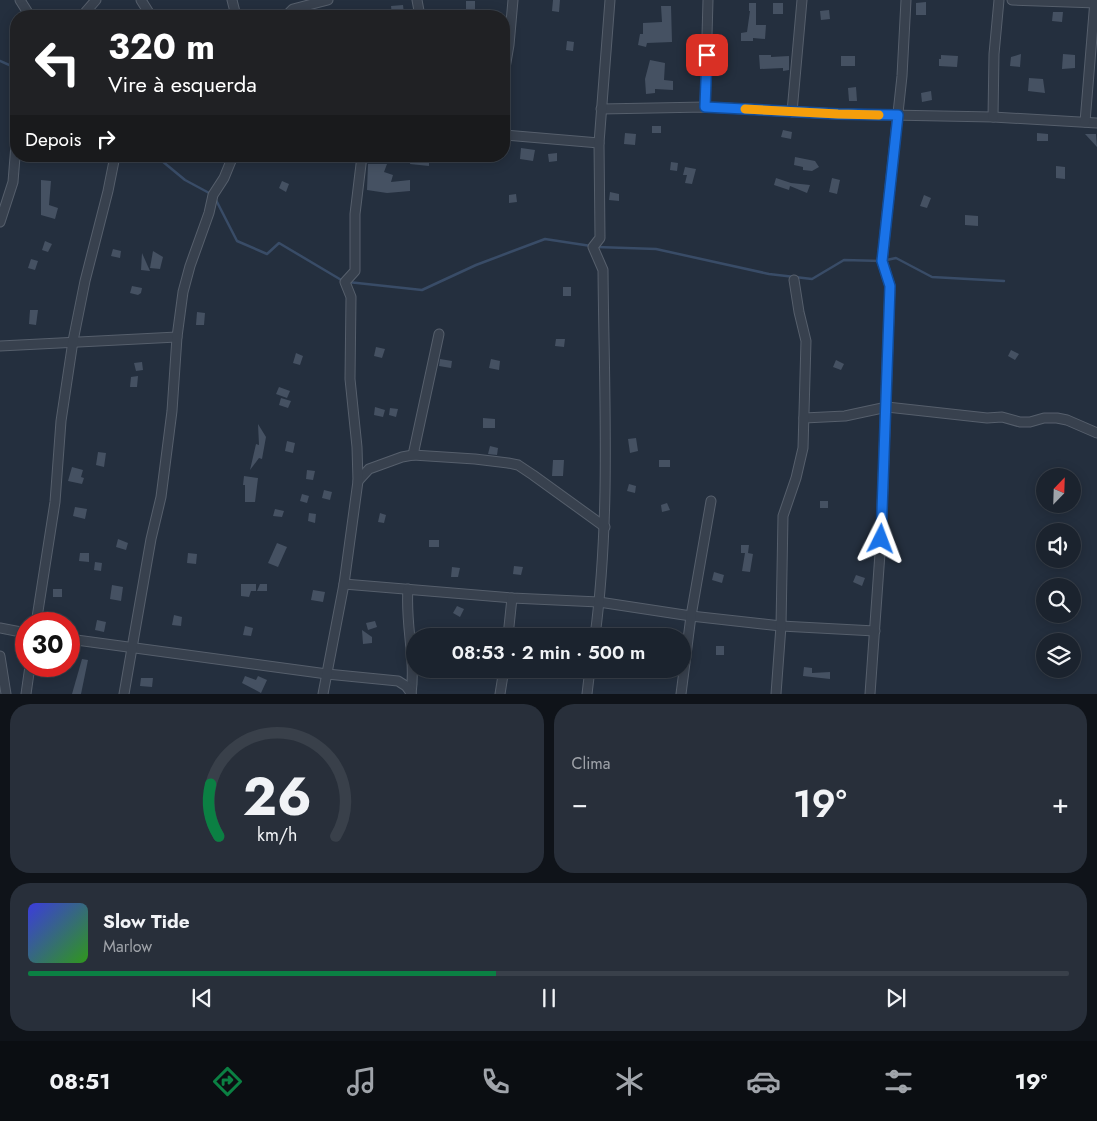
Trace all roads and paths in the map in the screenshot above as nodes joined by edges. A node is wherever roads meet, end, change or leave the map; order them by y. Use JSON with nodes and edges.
{"nodes":[{"id":1,"x":96,"y":0,"type":"edge"},
{"id":2,"x":328,"y":0,"type":"edge"},
{"id":3,"x":513,"y":0,"type":"edge"},
{"id":4,"x":610,"y":0,"type":"edge"},
{"id":5,"x":708,"y":0,"type":"edge"},
{"id":6,"x":802,"y":0,"type":"edge"},
{"id":7,"x":906,"y":0,"type":"edge"},
{"id":8,"x":999,"y":0,"type":"edge"},
{"id":9,"x":1012,"y":0,"type":"edge"},
{"id":10,"x":1095,"y":2,"type":"edge"},
{"id":11,"x":87,"y":10,"type":"edge"},
{"id":12,"x":292,"y":10,"type":"edge"},
{"id":13,"x":510,"y":34,"type":"edge"},
{"id":14,"x":705,"y":107,"type":"junction"},
{"id":15,"x":601,"y":109,"type":"junction"},
{"id":16,"x":792,"y":112,"type":"junction"},
{"id":17,"x":898,"y":115,"type":"junction"},
{"id":18,"x":993,"y":117,"type":"junction"},
{"id":19,"x":1084,"y":122,"type":"junction"},
{"id":20,"x":1097,"y":122,"type":"edge"},
{"id":21,"x":510,"y":136,"type":"edge"},
{"id":22,"x":599,"y":143,"type":"junction"},
{"id":23,"x":14,"y":162,"type":"edge"},
{"id":24,"x":113,"y":162,"type":"edge"},
{"id":25,"x":230,"y":162,"type":"edge"},
{"id":26,"x":361,"y":162,"type":"edge"},
{"id":27,"x":0,"y":222,"type":"edge"},
{"id":28,"x":794,"y":280,"type":"dead end"},
{"id":29,"x":439,"y":334,"type":"dead end"},
{"id":30,"x":176,"y":337,"type":"junction"},
{"id":31,"x":73,"y":341,"type":"junction"},
{"id":32,"x":0,"y":346,"type":"edge"},
{"id":33,"x":886,"y":407,"type":"junction"},
{"id":34,"x":804,"y":418,"type":"junction"},
{"id":35,"x":1097,"y":433,"type":"edge"},
{"id":36,"x":413,"y":455,"type":"junction"},
{"id":37,"x":358,"y":481,"type":"junction"},
{"id":38,"x":711,"y":500,"type":"dead end"},
{"id":39,"x":605,"y":527,"type":"junction"},
{"id":40,"x":344,"y":584,"type":"junction"},
{"id":41,"x":408,"y":589,"type":"junction"},
{"id":42,"x":512,"y":598,"type":"junction"},
{"id":43,"x":599,"y":602,"type":"junction"},
{"id":44,"x":38,"y":612,"type":"edge"},
{"id":45,"x":691,"y":616,"type":"junction"},
{"id":46,"x":781,"y":626,"type":"junction"},
{"id":47,"x":0,"y":628,"type":"edge"},
{"id":48,"x":410,"y":628,"type":"edge"},
{"id":49,"x":509,"y":628,"type":"edge"},
{"id":50,"x":596,"y":628,"type":"edge"},
{"id":51,"x":15,"y":631,"type":"edge"},
{"id":52,"x":875,"y":631,"type":"junction"},
{"id":53,"x":80,"y":641,"type":"edge"},
{"id":54,"x":131,"y":648,"type":"junction"},
{"id":55,"x":0,"y":656,"type":"edge"},
{"id":56,"x":327,"y":674,"type":"junction"},
{"id":57,"x":406,"y":675,"type":"edge"},
{"id":58,"x":28,"y":677,"type":"edge"},
{"id":59,"x":412,"y":678,"type":"edge"},
{"id":60,"x":503,"y":678,"type":"edge"},
{"id":61,"x":589,"y":678,"type":"edge"},
{"id":62,"x":398,"y":682,"type":"junction"},
{"id":63,"x":411,"y":693,"type":"edge"},
{"id":64,"x":6,"y":694,"type":"edge"},
{"id":65,"x":26,"y":694,"type":"edge"},
{"id":66,"x":124,"y":694,"type":"edge"},
{"id":67,"x":323,"y":694,"type":"edge"},
{"id":68,"x":500,"y":694,"type":"edge"},
{"id":69,"x":587,"y":694,"type":"edge"},
{"id":70,"x":681,"y":694,"type":"edge"},
{"id":71,"x":776,"y":694,"type":"edge"},
{"id":72,"x":870,"y":694,"type":"edge"}],
"edges":[{"from":1,"to":11,"type":"street"},
{"from":2,"to":12,"type":"street"},
{"from":3,"to":13,"type":"street"},
{"from":4,"to":15,"type":"street"},
{"from":5,"to":14,"type":"street"},
{"from":6,"to":16,"type":"street"},
{"from":7,"to":17,"type":"street"},
{"from":8,"to":18,"type":"street"},
{"from":9,"to":10,"type":"street"},
{"from":10,"to":19,"type":"street"},
{"from":14,"to":15,"type":"street"},
{"from":14,"to":16,"type":"street"},
{"from":15,"to":22,"type":"street"},
{"from":16,"to":17,"type":"street"},
{"from":17,"to":18,"type":"street"},
{"from":17,"to":33,"type":"street"},
{"from":18,"to":19,"type":"street"},
{"from":19,"to":20,"type":"street"},
{"from":21,"to":22,"type":"street"},
{"from":22,"to":39,"type":"street"},
{"from":23,"to":27,"type":"street"},
{"from":24,"to":31,"type":"street"},
{"from":25,"to":30,"type":"street"},
{"from":26,"to":37,"type":"street"},
{"from":28,"to":34,"type":"street"},
{"from":29,"to":36,"type":"street"},
{"from":30,"to":31,"type":"street"},
{"from":30,"to":54,"type":"street"},
{"from":31,"to":32,"type":"street"},
{"from":31,"to":44,"type":"street"},
{"from":33,"to":34,"type":"street"},
{"from":33,"to":35,"type":"street"},
{"from":33,"to":52,"type":"street"},
{"from":34,"to":46,"type":"street"},
{"from":36,"to":37,"type":"street"},
{"from":36,"to":39,"type":"street"},
{"from":37,"to":40,"type":"street"},
{"from":38,"to":45,"type":"street"},
{"from":39,"to":43,"type":"street"},
{"from":40,"to":41,"type":"street"},
{"from":40,"to":56,"type":"street"},
{"from":41,"to":42,"type":"street"},
{"from":41,"to":48,"type":"street"},
{"from":42,"to":43,"type":"street"},
{"from":42,"to":49,"type":"street"},
{"from":43,"to":45,"type":"street"},
{"from":43,"to":50,"type":"street"},
{"from":45,"to":46,"type":"street"},
{"from":45,"to":70,"type":"street"},
{"from":46,"to":52,"type":"street"},
{"from":46,"to":71,"type":"street"},
{"from":47,"to":51,"type":"street"},
{"from":52,"to":72,"type":"street"},
{"from":53,"to":54,"type":"street"},
{"from":54,"to":56,"type":"street"},
{"from":54,"to":66,"type":"street"},
{"from":55,"to":64,"type":"street"},
{"from":56,"to":62,"type":"street"},
{"from":56,"to":67,"type":"street"},
{"from":57,"to":62,"type":"street"},
{"from":58,"to":65,"type":"street"},
{"from":59,"to":63,"type":"street"},
{"from":60,"to":68,"type":"street"},
{"from":61,"to":69,"type":"street"},
{"from":62,"to":63,"type":"street"}]}
